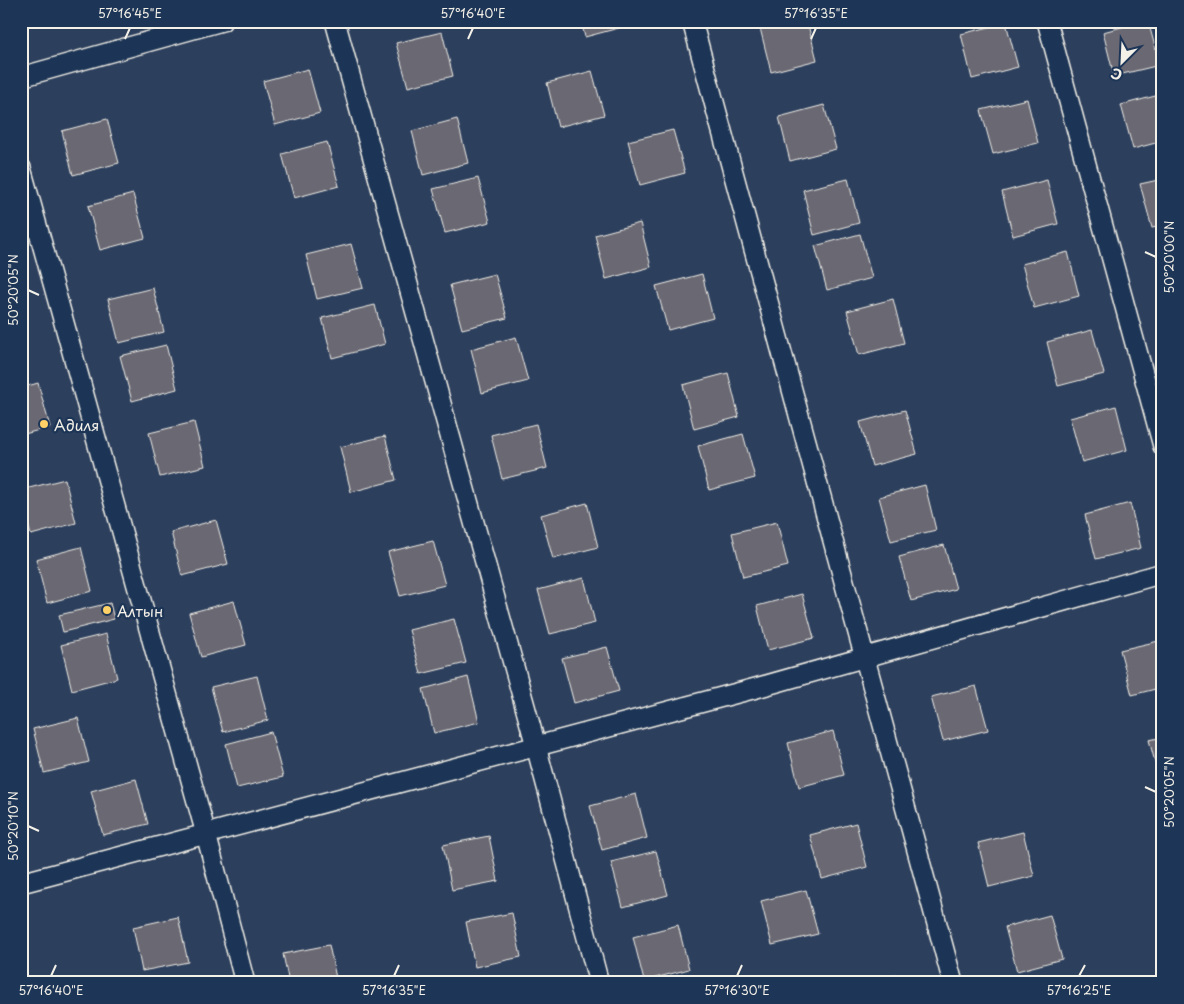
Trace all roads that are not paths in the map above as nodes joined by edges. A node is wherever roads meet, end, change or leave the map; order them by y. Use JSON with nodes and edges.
{"nodes":[{"id":1,"x":222,"y":21,"type":"edge"},
{"id":2,"x":335,"y":21,"type":"edge"},
{"id":3,"x":692,"y":21,"type":"edge"},
{"id":4,"x":1047,"y":21,"type":"edge"},
{"id":5,"x":21,"y":77,"type":"edge"},
{"id":6,"x":21,"y":168,"type":"edge"},
{"id":7,"x":1163,"y":446,"type":"edge"},
{"id":8,"x":1163,"y":573,"type":"edge"},
{"id":9,"x":865,"y":657,"type":"junction"},
{"id":10,"x":536,"y":746,"type":"junction"},
{"id":11,"x":206,"y":834,"type":"junction"},
{"id":12,"x":21,"y":883,"type":"edge"},
{"id":13,"x":245,"y":983,"type":"edge"},
{"id":14,"x":599,"y":983,"type":"edge"},
{"id":15,"x":953,"y":983,"type":"edge"}],
"edges":[{"from":1,"to":5,"type":"street"},
{"from":2,"to":10,"type":"street"},
{"from":3,"to":9,"type":"street"},
{"from":4,"to":7,"type":"street"},
{"from":6,"to":11,"type":"street"},
{"from":8,"to":9,"type":"street"},
{"from":9,"to":10,"type":"street"},
{"from":9,"to":15,"type":"street"},
{"from":10,"to":11,"type":"street"},
{"from":10,"to":14,"type":"street"},
{"from":11,"to":12,"type":"street"},
{"from":11,"to":13,"type":"street"}]}
